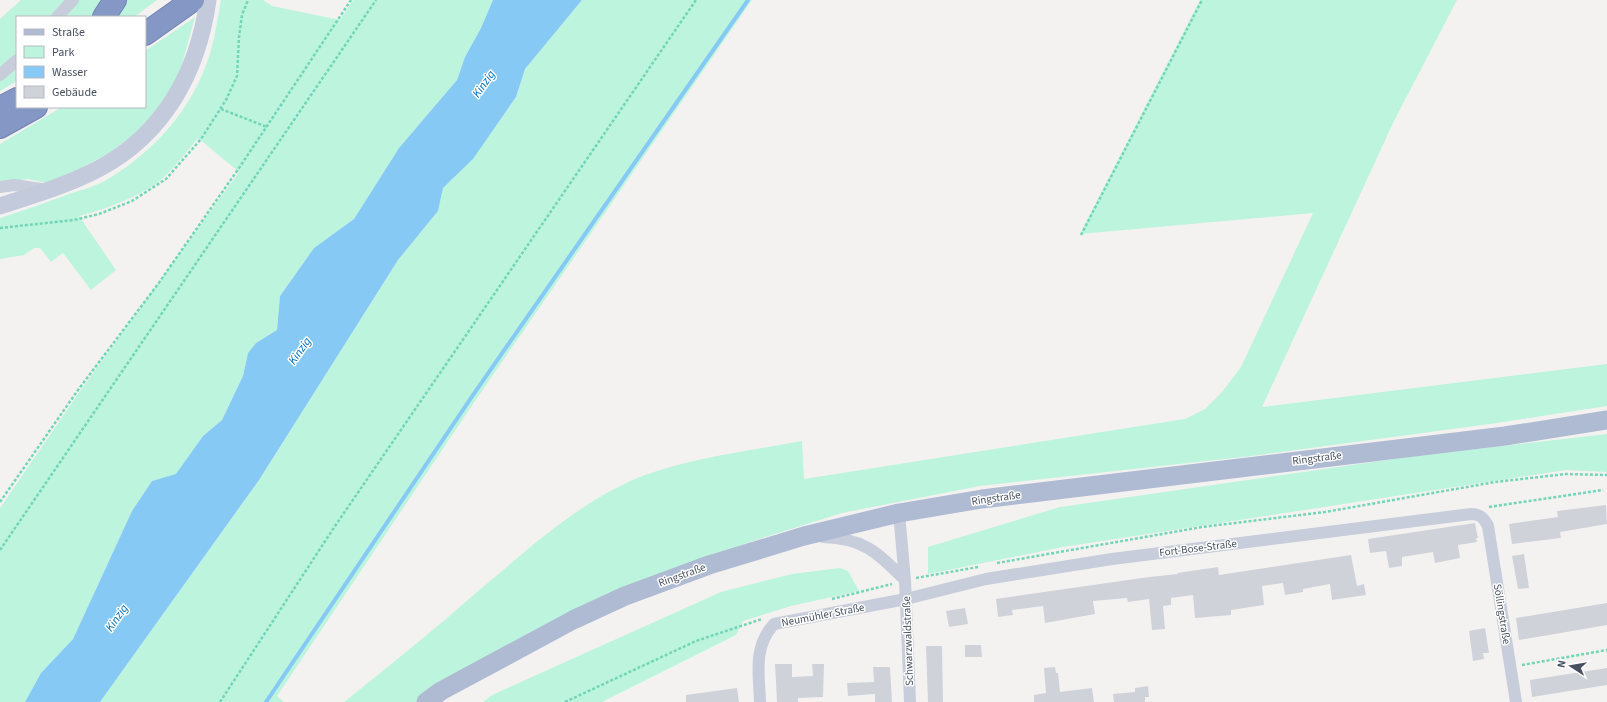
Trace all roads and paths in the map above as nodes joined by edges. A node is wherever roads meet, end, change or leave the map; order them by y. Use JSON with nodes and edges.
{"nodes":[{"id":1,"x":73,"y":0,"type":"edge"},
{"id":2,"x":115,"y":0,"type":"edge"},
{"id":3,"x":170,"y":0,"type":"edge"},
{"id":4,"x":193,"y":0,"type":"edge"},
{"id":5,"x":208,"y":0,"type":"edge"},
{"id":6,"x":248,"y":0,"type":"edge"},
{"id":7,"x":351,"y":0,"type":"edge"},
{"id":8,"x":376,"y":0,"type":"edge"},
{"id":9,"x":696,"y":0,"type":"edge"},
{"id":10,"x":1202,"y":0,"type":"edge"},
{"id":11,"x":58,"y":16,"type":"edge"},
{"id":12,"x":105,"y":16,"type":"edge"},
{"id":13,"x":146,"y":16,"type":"edge"},
{"id":14,"x":146,"y":33,"type":"edge"},
{"id":15,"x":16,"y":61,"type":"edge"},
{"id":16,"x":0,"y":75,"type":"edge"},
{"id":17,"x":16,"y":99,"type":"edge"},
{"id":18,"x":0,"y":108,"type":"edge"},
{"id":19,"x":34,"y":108,"type":"edge"},
{"id":20,"x":220,"y":109,"type":"junction"},
{"id":21,"x":0,"y":127,"type":"edge"},
{"id":22,"x":267,"y":127,"type":"junction"},
{"id":23,"x":0,"y":187,"type":"edge"},
{"id":24,"x":49,"y":190,"type":"junction"},
{"id":25,"x":0,"y":206,"type":"edge"},
{"id":26,"x":0,"y":228,"type":"edge"},
{"id":27,"x":1081,"y":235,"type":"dead end"},
{"id":28,"x":1605,"y":419,"type":"edge"},
{"id":29,"x":1603,"y":490,"type":"dead end"},
{"id":30,"x":0,"y":502,"type":"edge"},
{"id":31,"x":1487,"y":507,"type":"dead end"},
{"id":32,"x":899,"y":513,"type":"junction"},
{"id":33,"x":1488,"y":526,"type":"joint"},
{"id":34,"x":804,"y":536,"type":"junction"},
{"id":35,"x":0,"y":550,"type":"edge"},
{"id":36,"x":905,"y":580,"type":"junction"},
{"id":37,"x":906,"y":599,"type":"junction"},
{"id":38,"x":1607,"y":650,"type":"edge"},
{"id":39,"x":1510,"y":667,"type":"junction"},
{"id":40,"x":220,"y":702,"type":"edge"},
{"id":41,"x":426,"y":702,"type":"edge"},
{"id":42,"x":760,"y":702,"type":"edge"},
{"id":43,"x":910,"y":702,"type":"edge"},
{"id":44,"x":1516,"y":702,"type":"edge"}],
"edges":[{"from":1,"to":11,"type":"street"},
{"from":2,"to":12,"type":"highway"},
{"from":3,"to":13,"type":"highway"},
{"from":4,"to":14,"type":"highway"},
{"from":5,"to":24,"type":"street"},
{"from":6,"to":20,"type":"path"},
{"from":7,"to":22,"type":"path"},
{"from":8,"to":35,"type":"path"},
{"from":9,"to":40,"type":"path"},
{"from":10,"to":27,"type":"path"},
{"from":15,"to":16,"type":"street"},
{"from":17,"to":18,"type":"highway"},
{"from":19,"to":21,"type":"highway"},
{"from":20,"to":22,"type":"path"},
{"from":20,"to":26,"type":"path"},
{"from":22,"to":30,"type":"path"},
{"from":23,"to":24,"type":"street"},
{"from":24,"to":25,"type":"street"},
{"from":28,"to":32,"type":"main road","name":"Ringstraße"},
{"from":29,"to":31,"type":"path"},
{"from":32,"to":34,"type":"main road","name":"Ringstraße"},
{"from":32,"to":36,"type":"street","name":"Schwarzwaldstraße"},
{"from":33,"to":37,"type":"street","name":"Fort-Bose-Straße"},
{"from":33,"to":39,"type":"street","name":"Söllingstraße"},
{"from":34,"to":36,"type":"street","name":"Schwarzwaldstraße"},
{"from":34,"to":41,"type":"main road","name":"Ringstraße"},
{"from":36,"to":37,"type":"street","name":"Schwarzwaldstraße"},
{"from":37,"to":42,"type":"street","name":"Neumühler Straße"},
{"from":37,"to":43,"type":"street","name":"Schwarzwaldstraße"},
{"from":38,"to":39,"type":"path"},
{"from":39,"to":44,"type":"street","name":"Söllingstraße"}]}
